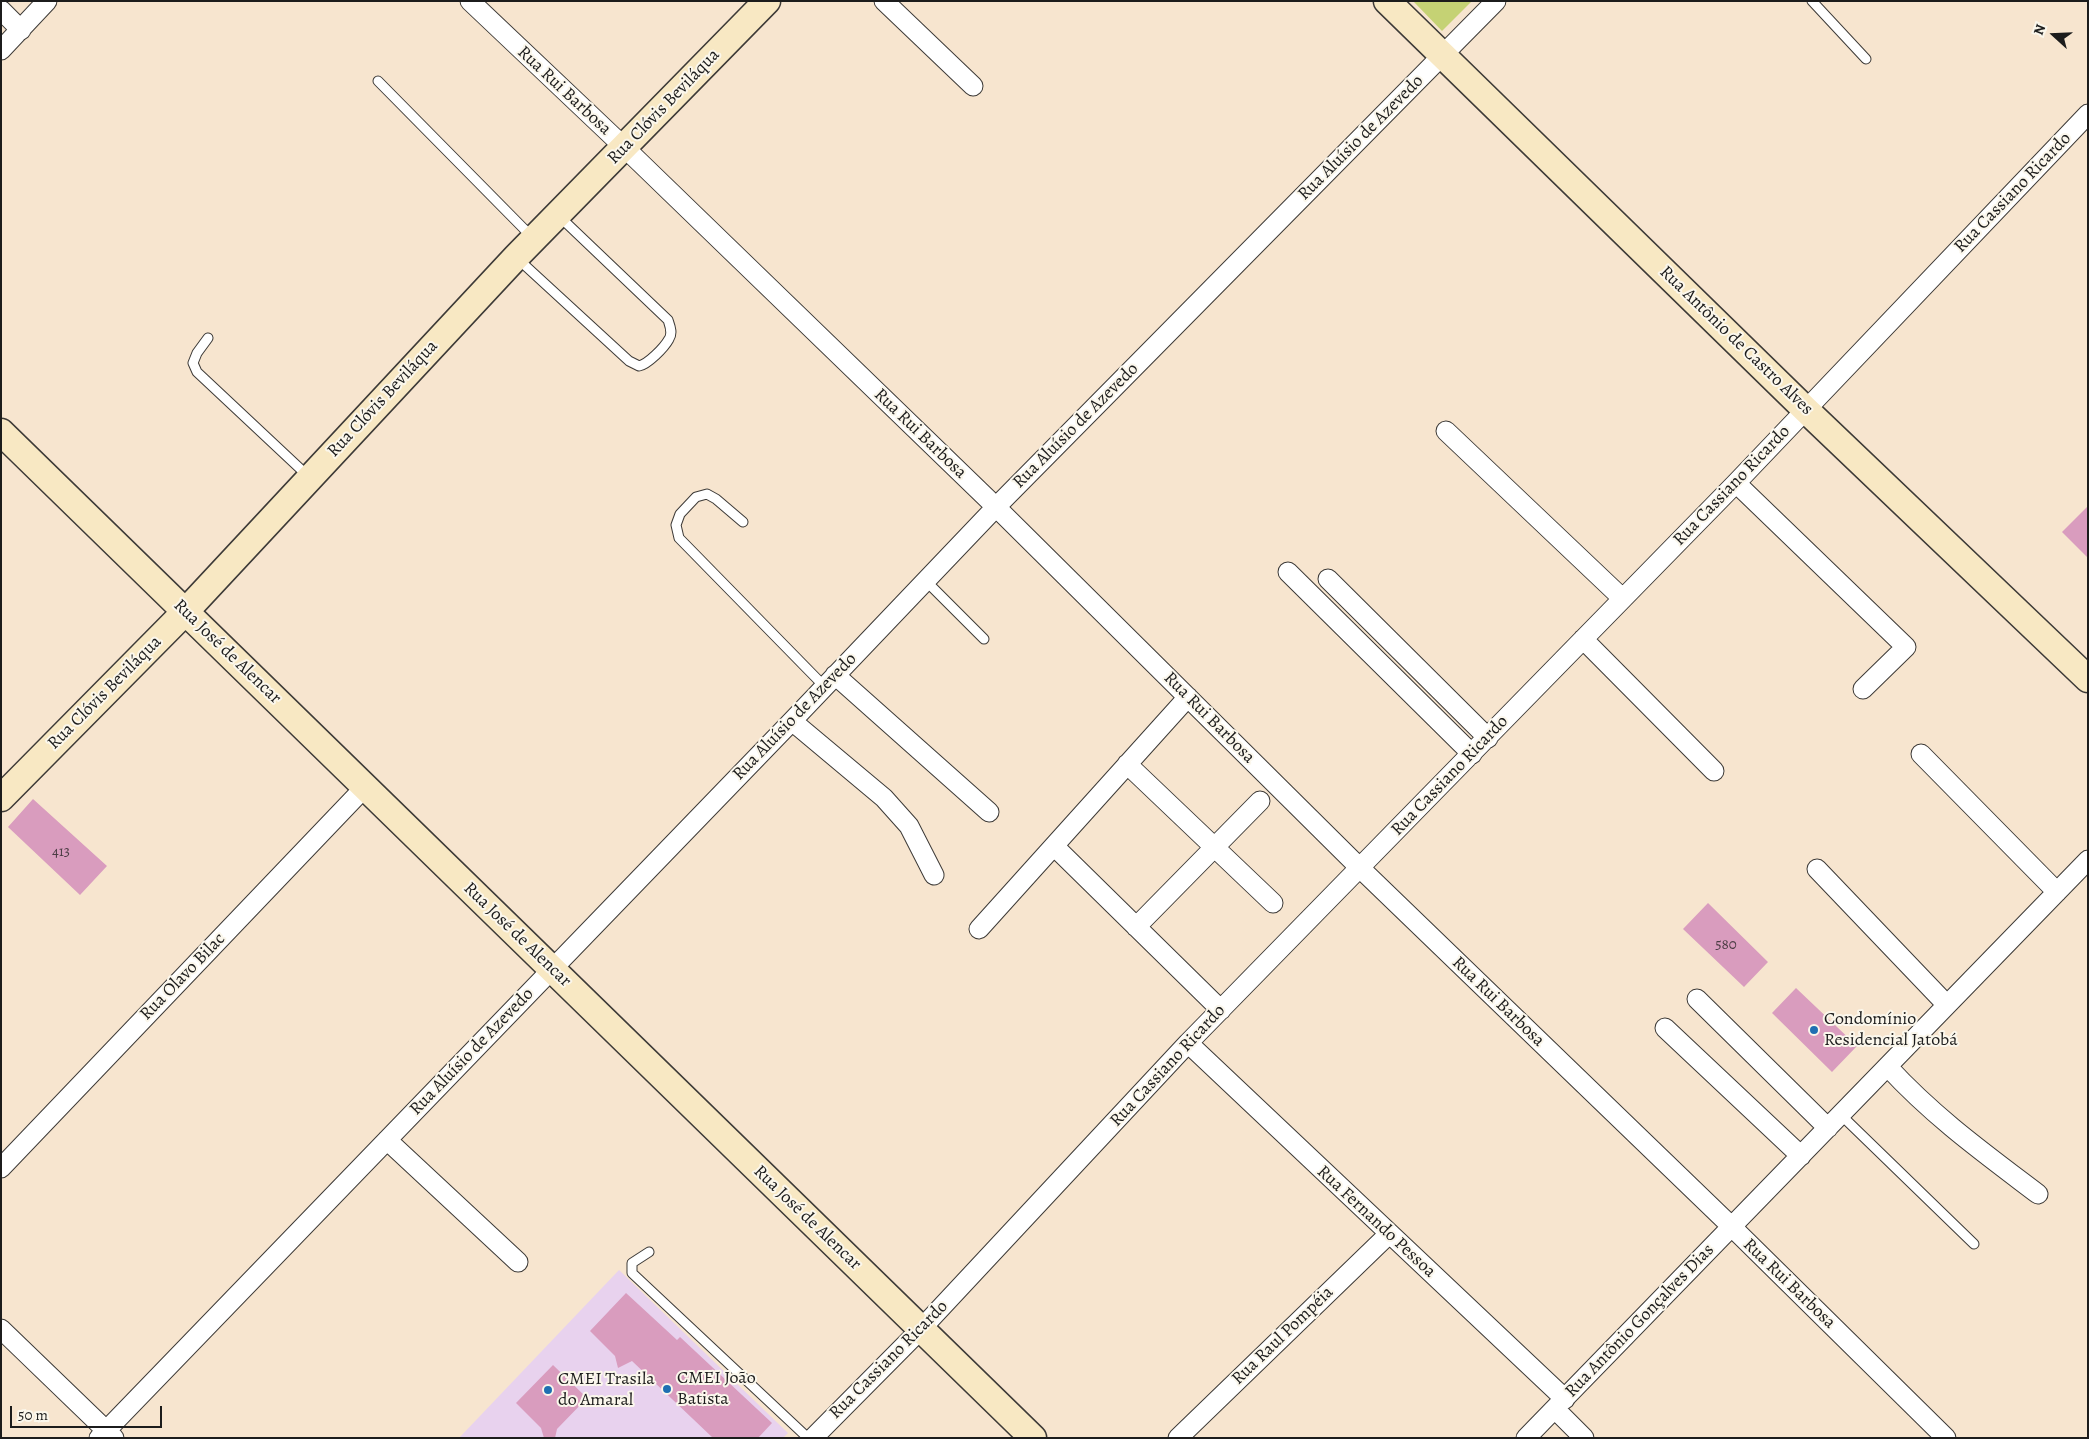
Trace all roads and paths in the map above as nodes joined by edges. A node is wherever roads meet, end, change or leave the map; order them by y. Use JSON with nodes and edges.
{"nodes":[{"id":1,"x":47,"y":1,"type":"edge"},
{"id":2,"x":470,"y":1,"type":"edge"},
{"id":3,"x":767,"y":1,"type":"edge"},
{"id":4,"x":884,"y":1,"type":"edge"},
{"id":5,"x":1387,"y":1,"type":"edge"},
{"id":6,"x":1496,"y":1,"type":"edge"},
{"id":7,"x":1812,"y":1,"type":"edge"},
{"id":8,"x":1,"y":10,"type":"edge"},
{"id":9,"x":21,"y":30,"type":"junction"},
{"id":10,"x":1,"y":50,"type":"edge"},
{"id":11,"x":1442,"y":57,"type":"junction"},
{"id":12,"x":1866,"y":59,"type":"dead end"},
{"id":13,"x":378,"y":81,"type":"dead end"},
{"id":14,"x":973,"y":86,"type":"dead end"},
{"id":15,"x":2088,"y":114,"type":"edge"},
{"id":16,"x":624,"y":147,"type":"junction"},
{"id":17,"x":558,"y":215,"type":"junction"},
{"id":18,"x":525,"y":248,"type":"junction"},
{"id":19,"x":208,"y":338,"type":"dead end"},
{"id":20,"x":1806,"y":410,"type":"junction"},
{"id":21,"x":1446,"y":431,"type":"dead end"},
{"id":22,"x":1,"y":432,"type":"edge"},
{"id":23,"x":310,"y":477,"type":"junction"},
{"id":24,"x":1736,"y":483,"type":"junction"},
{"id":25,"x":996,"y":507,"type":"junction"},
{"id":26,"x":743,"y":522,"type":"dead end"},
{"id":27,"x":1288,"y":572,"type":"dead end"},
{"id":28,"x":1328,"y":579,"type":"dead end"},
{"id":29,"x":926,"y":581,"type":"junction"},
{"id":30,"x":1622,"y":598,"type":"junction"},
{"id":31,"x":185,"y":612,"type":"junction"},
{"id":32,"x":984,"y":639,"type":"dead end"},
{"id":33,"x":1583,"y":639,"type":"junction"},
{"id":34,"x":2088,"y":679,"type":"edge"},
{"id":35,"x":830,"y":681,"type":"junction"},
{"id":36,"x":1863,"y":689,"type":"dead end"},
{"id":37,"x":1188,"y":697,"type":"junction"},
{"id":38,"x":792,"y":721,"type":"junction"},
{"id":39,"x":1488,"y":738,"type":"junction"},
{"id":40,"x":1472,"y":754,"type":"junction"},
{"id":41,"x":1921,"y":754,"type":"dead end"},
{"id":42,"x":1127,"y":764,"type":"junction"},
{"id":43,"x":1714,"y":771,"type":"dead end"},
{"id":44,"x":365,"y":786,"type":"junction"},
{"id":45,"x":1,"y":798,"type":"edge"},
{"id":46,"x":1260,"y":801,"type":"dead end"},
{"id":47,"x":989,"y":812,"type":"dead end"},
{"id":48,"x":1054,"y":846,"type":"junction"},
{"id":49,"x":1214,"y":847,"type":"junction"},
{"id":50,"x":2088,"y":860,"type":"edge"},
{"id":51,"x":1360,"y":868,"type":"junction"},
{"id":52,"x":1817,"y":869,"type":"dead end"},
{"id":53,"x":934,"y":875,"type":"dead end"},
{"id":54,"x":2057,"y":892,"type":"junction"},
{"id":55,"x":1273,"y":903,"type":"dead end"},
{"id":56,"x":1136,"y":927,"type":"junction"},
{"id":57,"x":979,"y":929,"type":"dead end"},
{"id":58,"x":552,"y":969,"type":"junction"},
{"id":59,"x":1697,"y":998,"type":"dead end"},
{"id":60,"x":1947,"y":1005,"type":"junction"},
{"id":61,"x":1221,"y":1010,"type":"junction"},
{"id":62,"x":1665,"y":1028,"type":"dead end"},
{"id":63,"x":1188,"y":1043,"type":"junction"},
{"id":64,"x":1888,"y":1067,"type":"junction"},
{"id":65,"x":1835,"y":1122,"type":"junction"},
{"id":66,"x":387,"y":1140,"type":"junction"},
{"id":67,"x":1801,"y":1156,"type":"junction"},
{"id":68,"x":1,"y":1168,"type":"edge"},
{"id":69,"x":2038,"y":1194,"type":"dead end"},
{"id":70,"x":1732,"y":1227,"type":"junction"},
{"id":71,"x":1389,"y":1234,"type":"junction"},
{"id":72,"x":1974,"y":1244,"type":"dead end"},
{"id":73,"x":649,"y":1252,"type":"dead end"},
{"id":74,"x":518,"y":1262,"type":"dead end"},
{"id":75,"x":1,"y":1329,"type":"edge"},
{"id":76,"x":921,"y":1329,"type":"junction"},
{"id":77,"x":1560,"y":1404,"type":"junction"},
{"id":78,"x":106,"y":1435,"type":"edge"},
{"id":79,"x":808,"y":1438,"type":"edge"},
{"id":80,"x":813,"y":1438,"type":"edge"},
{"id":81,"x":1033,"y":1438,"type":"edge"},
{"id":82,"x":1178,"y":1438,"type":"edge"},
{"id":83,"x":1526,"y":1438,"type":"edge"},
{"id":84,"x":1584,"y":1438,"type":"edge"},
{"id":85,"x":1946,"y":1438,"type":"edge"}],
"edges":[{"from":1,"to":9,"type":"street"},
{"from":2,"to":16,"type":"street","name":"Rua Rui Barbosa"},
{"from":3,"to":16,"type":"street","name":"Rua Clóvis Beviláqua"},
{"from":4,"to":14,"type":"street"},
{"from":5,"to":11,"type":"street","name":"Rua Antônio de Castro Alves"},
{"from":6,"to":11,"type":"street","name":"Rua Aluísio de Azevedo"},
{"from":7,"to":12,"type":"lane"},
{"from":8,"to":9,"type":"street"},
{"from":9,"to":10,"type":"street"},
{"from":11,"to":20,"type":"street","name":"Rua Antônio de Castro Alves"},
{"from":11,"to":25,"type":"street","name":"Rua Aluísio de Azevedo"},
{"from":13,"to":18,"type":"lane"},
{"from":15,"to":20,"type":"street","name":"Rua Cassiano Ricardo"},
{"from":16,"to":17,"type":"street","name":"Rua Clóvis Beviláqua"},
{"from":16,"to":25,"type":"street","name":"Rua Rui Barbosa"},
{"from":17,"to":18,"type":"street","name":"Rua Clóvis Beviláqua"},
{"from":17,"to":18,"type":"lane"},
{"from":18,"to":23,"type":"street","name":"Rua Clóvis Beviláqua"},
{"from":19,"to":23,"type":"lane"},
{"from":20,"to":24,"type":"street","name":"Rua Cassiano Ricardo"},
{"from":20,"to":34,"type":"street","name":"Rua Antônio de Castro Alves"},
{"from":21,"to":30,"type":"street"},
{"from":22,"to":31,"type":"street","name":"Rua José de Alencar"},
{"from":23,"to":31,"type":"street","name":"Rua Clóvis Beviláqua"},
{"from":24,"to":30,"type":"street","name":"Rua Cassiano Ricardo"},
{"from":24,"to":36,"type":"street"},
{"from":25,"to":29,"type":"street","name":"Rua Aluísio de Azevedo"},
{"from":25,"to":37,"type":"street","name":"Rua Rui Barbosa"},
{"from":26,"to":35,"type":"lane"},
{"from":27,"to":40,"type":"street"},
{"from":28,"to":39,"type":"street"},
{"from":29,"to":32,"type":"lane"},
{"from":29,"to":35,"type":"street","name":"Rua Aluísio de Azevedo"},
{"from":30,"to":33,"type":"street","name":"Rua Cassiano Ricardo"},
{"from":31,"to":44,"type":"street","name":"Rua José de Alencar"},
{"from":31,"to":45,"type":"street","name":"Rua Clóvis Beviláqua"},
{"from":33,"to":39,"type":"street","name":"Rua Cassiano Ricardo"},
{"from":33,"to":43,"type":"street"},
{"from":35,"to":38,"type":"street","name":"Rua Aluísio de Azevedo"},
{"from":35,"to":47,"type":"street"},
{"from":37,"to":42,"type":"street"},
{"from":37,"to":51,"type":"street","name":"Rua Rui Barbosa"},
{"from":38,"to":53,"type":"street"},
{"from":38,"to":58,"type":"street","name":"Rua Aluísio de Azevedo"},
{"from":39,"to":40,"type":"street","name":"Rua Cassiano Ricardo"},
{"from":40,"to":51,"type":"street","name":"Rua Cassiano Ricardo"},
{"from":41,"to":54,"type":"street"},
{"from":42,"to":48,"type":"street"},
{"from":42,"to":49,"type":"street"},
{"from":44,"to":58,"type":"street","name":"Rua José de Alencar"},
{"from":44,"to":68,"type":"street","name":"Rua Olavo Bilac"},
{"from":46,"to":49,"type":"street"},
{"from":48,"to":56,"type":"street"},
{"from":48,"to":57,"type":"street"},
{"from":49,"to":55,"type":"street"},
{"from":49,"to":56,"type":"street"},
{"from":50,"to":54,"type":"street","name":"Rua Antônio Gonçalves Dias"},
{"from":51,"to":61,"type":"street","name":"Rua Cassiano Ricardo"},
{"from":51,"to":70,"type":"street","name":"Rua Rui Barbosa"},
{"from":52,"to":60,"type":"street"},
{"from":54,"to":60,"type":"street","name":"Rua Antônio Gonçalves Dias"},
{"from":56,"to":61,"type":"street"},
{"from":58,"to":66,"type":"street","name":"Rua Aluísio de Azevedo"},
{"from":58,"to":76,"type":"street","name":"Rua José de Alencar"},
{"from":59,"to":65,"type":"street"},
{"from":60,"to":64,"type":"street","name":"Rua Antônio Gonçalves Dias"},
{"from":61,"to":63,"type":"street","name":"Rua Cassiano Ricardo"},
{"from":62,"to":67,"type":"street"},
{"from":63,"to":71,"type":"street","name":"Rua Fernando Pessoa"},
{"from":63,"to":76,"type":"street","name":"Rua Cassiano Ricardo"},
{"from":64,"to":65,"type":"street","name":"Rua Antônio Gonçalves Dias"},
{"from":64,"to":69,"type":"street"},
{"from":65,"to":67,"type":"street","name":"Rua Antônio Gonçalves Dias"},
{"from":65,"to":72,"type":"lane"},
{"from":66,"to":74,"type":"street"},
{"from":66,"to":78,"type":"street","name":"Rua Aluísio de Azevedo"},
{"from":67,"to":70,"type":"street","name":"Rua Antônio Gonçalves Dias"},
{"from":70,"to":77,"type":"street","name":"Rua Antônio Gonçalves Dias"},
{"from":70,"to":85,"type":"street","name":"Rua Rui Barbosa"},
{"from":71,"to":77,"type":"street","name":"Rua Fernando Pessoa"},
{"from":71,"to":82,"type":"street","name":"Rua Raul Pompéia"},
{"from":73,"to":79,"type":"lane"},
{"from":75,"to":78,"type":"street"},
{"from":76,"to":80,"type":"street","name":"Rua Cassiano Ricardo"},
{"from":76,"to":81,"type":"street","name":"Rua José de Alencar"},
{"from":77,"to":83,"type":"street","name":"Rua Antônio Gonçalves Dias"},
{"from":77,"to":84,"type":"street","name":"Rua Fernando Pessoa"}]}
